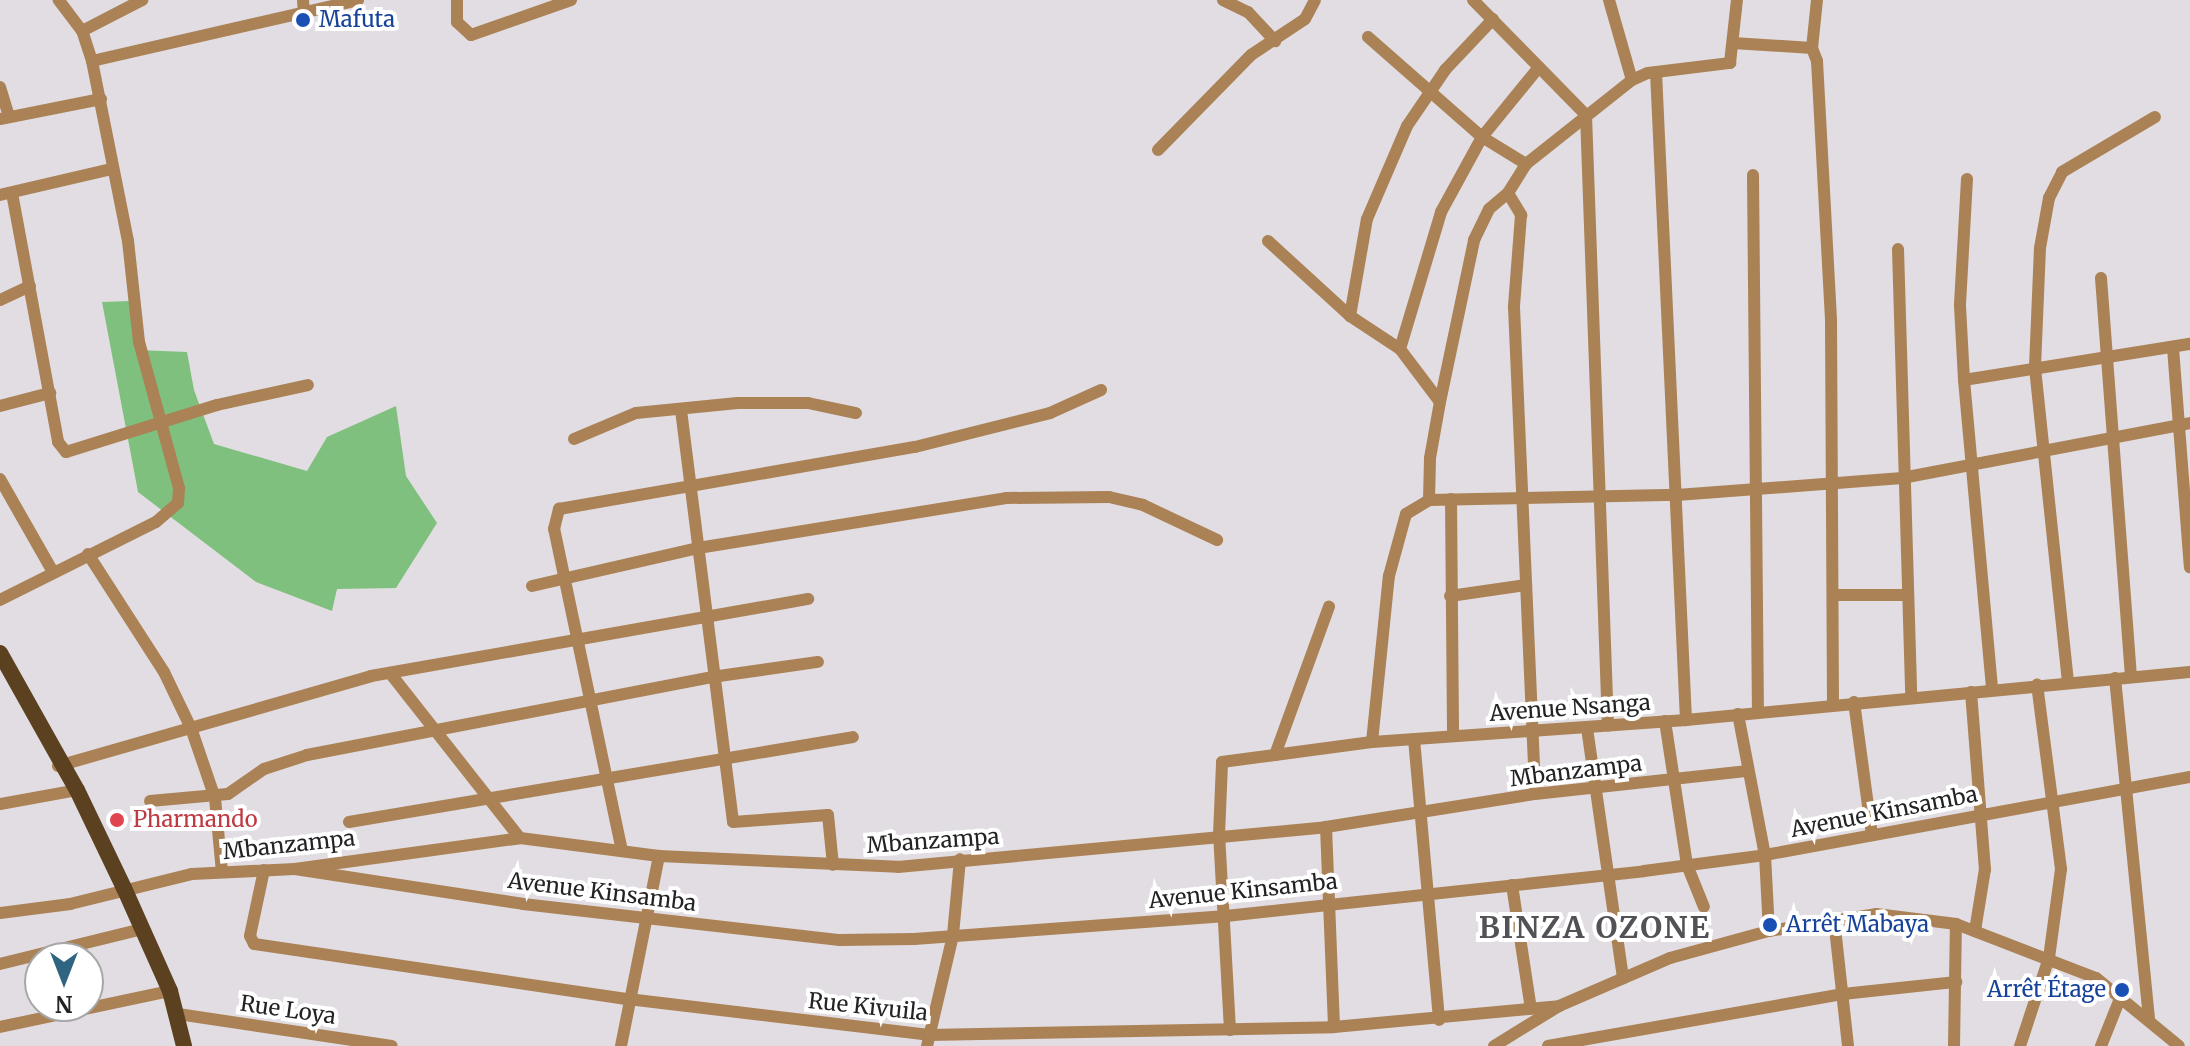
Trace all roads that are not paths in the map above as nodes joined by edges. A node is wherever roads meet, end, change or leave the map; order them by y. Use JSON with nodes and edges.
{"nodes":[{"id":1,"x":59,"y":0,"type":"edge"},
{"id":2,"x":142,"y":0,"type":"edge"},
{"id":3,"x":303,"y":0,"type":"edge"},
{"id":4,"x":358,"y":0,"type":"edge"},
{"id":5,"x":457,"y":0,"type":"edge"},
{"id":6,"x":571,"y":0,"type":"edge"},
{"id":7,"x":1223,"y":0,"type":"edge"},
{"id":8,"x":1258,"y":0,"type":"edge"},
{"id":9,"x":1315,"y":0,"type":"edge"},
{"id":10,"x":1609,"y":0,"type":"edge"},
{"id":11,"x":1737,"y":0,"type":"edge"},
{"id":12,"x":1817,"y":0,"type":"edge"},
{"id":13,"x":1478,"y":1,"type":"edge"},
{"id":14,"x":1248,"y":12,"type":"junction"},
{"id":15,"x":304,"y":16,"type":"junction"},
{"id":16,"x":1493,"y":19,"type":"junction"},
{"id":17,"x":82,"y":31,"type":"junction"},
{"id":18,"x":1368,"y":37,"type":"dead end"},
{"id":19,"x":1275,"y":41,"type":"junction"},
{"id":20,"x":1733,"y":43,"type":"junction"},
{"id":21,"x":1812,"y":48,"type":"junction"},
{"id":22,"x":92,"y":61,"type":"junction"},
{"id":23,"x":1539,"y":67,"type":"junction"},
{"id":24,"x":1656,"y":72,"type":"junction"},
{"id":25,"x":1632,"y":80,"type":"junction"},
{"id":26,"x":0,"y":87,"type":"edge"},
{"id":27,"x":1428,"y":93,"type":"junction"},
{"id":28,"x":101,"y":99,"type":"junction"},
{"id":29,"x":1586,"y":115,"type":"junction"},
{"id":30,"x":2155,"y":117,"type":"dead end"},
{"id":31,"x":5,"y":118,"type":"edge"},
{"id":32,"x":1482,"y":137,"type":"junction"},
{"id":33,"x":1158,"y":150,"type":"dead end"},
{"id":34,"x":1526,"y":164,"type":"junction"},
{"id":35,"x":112,"y":169,"type":"junction"},
{"id":36,"x":1753,"y":175,"type":"dead end"},
{"id":37,"x":1967,"y":179,"type":"dead end"},
{"id":38,"x":1508,"y":193,"type":"junction"},
{"id":39,"x":6,"y":194,"type":"edge"},
{"id":40,"x":1268,"y":241,"type":"dead end"},
{"id":41,"x":1898,"y":249,"type":"dead end"},
{"id":42,"x":2101,"y":278,"type":"dead end"},
{"id":43,"x":30,"y":286,"type":"junction"},
{"id":44,"x":0,"y":300,"type":"edge"},
{"id":45,"x":1350,"y":316,"type":"junction"},
{"id":46,"x":2190,"y":344,"type":"edge"},
{"id":47,"x":2173,"y":348,"type":"junction"},
{"id":48,"x":1400,"y":349,"type":"junction"},
{"id":49,"x":2104,"y":354,"type":"junction"},
{"id":50,"x":2035,"y":367,"type":"junction"},
{"id":51,"x":1964,"y":380,"type":"junction"},
{"id":52,"x":308,"y":385,"type":"dead end"},
{"id":53,"x":1101,"y":390,"type":"dead end"},
{"id":54,"x":50,"y":393,"type":"junction"},
{"id":55,"x":1440,"y":402,"type":"junction"},
{"id":56,"x":0,"y":406,"type":"edge"},
{"id":57,"x":681,"y":410,"type":"junction"},
{"id":58,"x":856,"y":413,"type":"dead end"},
{"id":59,"x":2186,"y":424,"type":"edge"},
{"id":60,"x":162,"y":425,"type":"junction"},
{"id":61,"x":2112,"y":434,"type":"junction"},
{"id":62,"x":574,"y":439,"type":"dead end"},
{"id":63,"x":2047,"y":450,"type":"junction"},
{"id":64,"x":1970,"y":465,"type":"junction"},
{"id":65,"x":1902,"y":478,"type":"junction"},
{"id":66,"x":0,"y":479,"type":"edge"},
{"id":67,"x":1833,"y":481,"type":"junction"},
{"id":68,"x":688,"y":483,"type":"junction"},
{"id":69,"x":1759,"y":487,"type":"junction"},
{"id":70,"x":1677,"y":495,"type":"junction"},
{"id":71,"x":1602,"y":498,"type":"junction"},
{"id":72,"x":1451,"y":499,"type":"junction"},
{"id":73,"x":1429,"y":500,"type":"junction"},
{"id":74,"x":1523,"y":500,"type":"junction"},
{"id":75,"x":1217,"y":540,"type":"dead end"},
{"id":76,"x":698,"y":548,"type":"junction"},
{"id":77,"x":88,"y":554,"type":"junction"},
{"id":78,"x":2190,"y":567,"type":"edge"},
{"id":79,"x":53,"y":572,"type":"junction"},
{"id":80,"x":568,"y":576,"type":"junction"},
{"id":81,"x":1526,"y":585,"type":"junction"},
{"id":82,"x":532,"y":586,"type":"dead end"},
{"id":83,"x":1833,"y":595,"type":"junction"},
{"id":84,"x":1907,"y":595,"type":"junction"},
{"id":85,"x":1450,"y":596,"type":"junction"},
{"id":86,"x":808,"y":599,"type":"dead end"},
{"id":87,"x":0,"y":600,"type":"edge"},
{"id":88,"x":1329,"y":607,"type":"dead end"},
{"id":89,"x":706,"y":614,"type":"junction"},
{"id":90,"x":578,"y":639,"type":"junction"},
{"id":91,"x":0,"y":653,"type":"edge"},
{"id":92,"x":818,"y":662,"type":"dead end"},
{"id":93,"x":2190,"y":672,"type":"edge"},
{"id":94,"x":390,"y":673,"type":"junction"},
{"id":95,"x":712,"y":677,"type":"junction"},
{"id":96,"x":2131,"y":677,"type":"junction"},
{"id":97,"x":2115,"y":678,"type":"junction"},
{"id":98,"x":2068,"y":682,"type":"junction"},
{"id":99,"x":2037,"y":685,"type":"junction"},
{"id":100,"x":1992,"y":690,"type":"junction"},
{"id":101,"x":1971,"y":692,"type":"junction"},
{"id":102,"x":1911,"y":696,"type":"junction"},
{"id":103,"x":1854,"y":702,"type":"junction"},
{"id":104,"x":591,"y":703,"type":"junction"},
{"id":105,"x":1833,"y":704,"type":"junction"},
{"id":106,"x":1758,"y":712,"type":"junction"},
{"id":107,"x":1738,"y":714,"type":"junction"},
{"id":108,"x":1686,"y":720,"type":"junction"},
{"id":109,"x":1665,"y":721,"type":"junction"},
{"id":110,"x":1608,"y":726,"type":"junction"},
{"id":111,"x":191,"y":728,"type":"junction"},
{"id":112,"x":1587,"y":728,"type":"junction"},
{"id":113,"x":1532,"y":730,"type":"junction"},
{"id":114,"x":438,"y":731,"type":"junction"},
{"id":115,"x":1453,"y":736,"type":"junction"},
{"id":116,"x":853,"y":737,"type":"dead end"},
{"id":117,"x":1414,"y":739,"type":"junction"},
{"id":118,"x":1372,"y":742,"type":"junction"},
{"id":119,"x":1275,"y":755,"type":"junction"},
{"id":120,"x":723,"y":756,"type":"junction"},
{"id":121,"x":60,"y":766,"type":"junction"},
{"id":122,"x":1746,"y":771,"type":"junction"},
{"id":123,"x":2190,"y":777,"type":"edge"},
{"id":124,"x":607,"y":779,"type":"junction"},
{"id":125,"x":1676,"y":779,"type":"junction"},
{"id":126,"x":2128,"y":786,"type":"junction"},
{"id":127,"x":1595,"y":788,"type":"junction"},
{"id":128,"x":77,"y":790,"type":"junction"},
{"id":129,"x":1535,"y":794,"type":"junction"},
{"id":130,"x":490,"y":795,"type":"junction"},
{"id":131,"x":215,"y":798,"type":"junction"},
{"id":132,"x":150,"y":801,"type":"dead end"},
{"id":133,"x":2054,"y":801,"type":"junction"},
{"id":134,"x":0,"y":804,"type":"edge"},
{"id":135,"x":1417,"y":812,"type":"junction"},
{"id":136,"x":1984,"y":814,"type":"junction"},
{"id":137,"x":349,"y":822,"type":"dead end"},
{"id":138,"x":1326,"y":827,"type":"junction"},
{"id":139,"x":1219,"y":835,"type":"junction"},
{"id":140,"x":1872,"y":835,"type":"junction"},
{"id":141,"x":520,"y":838,"type":"junction"},
{"id":142,"x":622,"y":851,"type":"junction"},
{"id":143,"x":1765,"y":855,"type":"junction"},
{"id":144,"x":659,"y":856,"type":"junction"},
{"id":145,"x":960,"y":859,"type":"junction"},
{"id":146,"x":833,"y":865,"type":"junction"},
{"id":147,"x":1687,"y":865,"type":"junction"},
{"id":148,"x":295,"y":869,"type":"junction"},
{"id":149,"x":264,"y":870,"type":"junction"},
{"id":150,"x":222,"y":872,"type":"junction"},
{"id":151,"x":1607,"y":875,"type":"junction"},
{"id":152,"x":1512,"y":885,"type":"junction"},
{"id":153,"x":124,"y":888,"type":"junction"},
{"id":154,"x":1425,"y":894,"type":"junction"},
{"id":155,"x":1327,"y":902,"type":"junction"},
{"id":156,"x":1704,"y":907,"type":"dead end"},
{"id":157,"x":0,"y":913,"type":"edge"},
{"id":158,"x":1226,"y":916,"type":"junction"},
{"id":159,"x":645,"y":917,"type":"junction"},
{"id":160,"x":1834,"y":919,"type":"junction"},
{"id":161,"x":1956,"y":924,"type":"junction"},
{"id":162,"x":142,"y":929,"type":"junction"},
{"id":163,"x":1769,"y":931,"type":"junction"},
{"id":164,"x":1975,"y":931,"type":"junction"},
{"id":165,"x":953,"y":935,"type":"junction"},
{"id":166,"x":2049,"y":958,"type":"junction"},
{"id":167,"x":0,"y":964,"type":"edge"},
{"id":168,"x":1623,"y":978,"type":"junction"},
{"id":169,"x":1956,"y":982,"type":"junction"},
{"id":170,"x":170,"y":991,"type":"junction"},
{"id":171,"x":1843,"y":994,"type":"junction"},
{"id":172,"x":2121,"y":996,"type":"junction"},
{"id":173,"x":628,"y":999,"type":"junction"},
{"id":174,"x":1559,"y":1006,"type":"junction"},
{"id":175,"x":1531,"y":1009,"type":"junction"},
{"id":176,"x":178,"y":1014,"type":"junction"},
{"id":177,"x":1439,"y":1020,"type":"junction"},
{"id":178,"x":2149,"y":1020,"type":"junction"},
{"id":179,"x":0,"y":1027,"type":"edge"},
{"id":180,"x":1334,"y":1027,"type":"junction"},
{"id":181,"x":1230,"y":1030,"type":"junction"},
{"id":182,"x":1165,"y":1039,"type":"edge"},
{"id":183,"x":928,"y":1040,"type":"edge"},
{"id":184,"x":184,"y":1046,"type":"edge"},
{"id":185,"x":392,"y":1046,"type":"edge"},
{"id":186,"x":621,"y":1046,"type":"edge"},
{"id":187,"x":1494,"y":1046,"type":"edge"},
{"id":188,"x":1548,"y":1046,"type":"edge"},
{"id":189,"x":1848,"y":1046,"type":"edge"},
{"id":190,"x":1954,"y":1046,"type":"edge"},
{"id":191,"x":2020,"y":1046,"type":"edge"},
{"id":192,"x":2101,"y":1046,"type":"edge"},
{"id":193,"x":2179,"y":1046,"type":"edge"}],
"edges":[{"from":1,"to":17,"type":"street"},
{"from":2,"to":17,"type":"street"},
{"from":3,"to":15,"type":"street"},
{"from":4,"to":15,"type":"street"},
{"from":5,"to":6,"type":"street"},
{"from":7,"to":14,"type":"street"},
{"from":8,"to":14,"type":"street"},
{"from":9,"to":19,"type":"street"},
{"from":10,"to":25,"type":"street"},
{"from":11,"to":20,"type":"street"},
{"from":12,"to":21,"type":"street"},
{"from":13,"to":16,"type":"street"},
{"from":14,"to":19,"type":"street"},
{"from":15,"to":22,"type":"street"},
{"from":16,"to":23,"type":"street"},
{"from":16,"to":27,"type":"street"},
{"from":17,"to":22,"type":"street"},
{"from":18,"to":27,"type":"street"},
{"from":19,"to":33,"type":"street"},
{"from":20,"to":21,"type":"street"},
{"from":20,"to":24,"type":"street"},
{"from":21,"to":67,"type":"street"},
{"from":22,"to":28,"type":"street"},
{"from":23,"to":29,"type":"street"},
{"from":23,"to":32,"type":"street"},
{"from":24,"to":25,"type":"street"},
{"from":24,"to":70,"type":"street"},
{"from":25,"to":29,"type":"street"},
{"from":26,"to":31,"type":"street"},
{"from":27,"to":32,"type":"street"},
{"from":27,"to":45,"type":"street"},
{"from":28,"to":31,"type":"street"},
{"from":28,"to":35,"type":"street"},
{"from":29,"to":34,"type":"street"},
{"from":29,"to":71,"type":"street"},
{"from":30,"to":50,"type":"street"},
{"from":32,"to":34,"type":"street"},
{"from":32,"to":48,"type":"street"},
{"from":34,"to":38,"type":"street"},
{"from":35,"to":39,"type":"street"},
{"from":35,"to":60,"type":"street"},
{"from":36,"to":69,"type":"street"},
{"from":37,"to":51,"type":"street"},
{"from":38,"to":55,"type":"street"},
{"from":38,"to":74,"type":"street"},
{"from":39,"to":43,"type":"street"},
{"from":40,"to":45,"type":"street"},
{"from":41,"to":65,"type":"street"},
{"from":42,"to":49,"type":"street"},
{"from":43,"to":44,"type":"street"},
{"from":43,"to":54,"type":"street"},
{"from":45,"to":48,"type":"street"},
{"from":46,"to":47,"type":"street"},
{"from":47,"to":49,"type":"street"},
{"from":47,"to":59,"type":"street"},
{"from":48,"to":55,"type":"street"},
{"from":49,"to":50,"type":"street"},
{"from":49,"to":61,"type":"street"},
{"from":50,"to":51,"type":"street"},
{"from":50,"to":63,"type":"street"},
{"from":51,"to":64,"type":"street"},
{"from":52,"to":60,"type":"street"},
{"from":53,"to":68,"type":"street"},
{"from":54,"to":56,"type":"street"},
{"from":54,"to":60,"type":"street"},
{"from":55,"to":73,"type":"street"},
{"from":57,"to":58,"type":"street"},
{"from":57,"to":62,"type":"street"},
{"from":57,"to":68,"type":"street"},
{"from":59,"to":61,"type":"street"},
{"from":59,"to":78,"type":"street"},
{"from":60,"to":77,"type":"street"},
{"from":61,"to":63,"type":"street"},
{"from":61,"to":96,"type":"street"},
{"from":63,"to":64,"type":"street"},
{"from":63,"to":98,"type":"street"},
{"from":64,"to":65,"type":"street"},
{"from":64,"to":100,"type":"street"},
{"from":65,"to":67,"type":"street"},
{"from":65,"to":84,"type":"street"},
{"from":66,"to":79,"type":"street"},
{"from":67,"to":69,"type":"street"},
{"from":67,"to":83,"type":"street"},
{"from":68,"to":76,"type":"street"},
{"from":68,"to":80,"type":"street"},
{"from":69,"to":70,"type":"street"},
{"from":69,"to":106,"type":"street"},
{"from":70,"to":71,"type":"street"},
{"from":70,"to":108,"type":"street"},
{"from":71,"to":74,"type":"street"},
{"from":71,"to":110,"type":"street"},
{"from":72,"to":73,"type":"street"},
{"from":72,"to":74,"type":"street"},
{"from":72,"to":85,"type":"street"},
{"from":73,"to":118,"type":"street"},
{"from":74,"to":81,"type":"street"},
{"from":75,"to":76,"type":"street"},
{"from":76,"to":80,"type":"street"},
{"from":76,"to":89,"type":"street"},
{"from":77,"to":79,"type":"street"},
{"from":77,"to":111,"type":"street"},
{"from":79,"to":87,"type":"street"},
{"from":80,"to":82,"type":"street"},
{"from":80,"to":90,"type":"street"},
{"from":81,"to":85,"type":"street"},
{"from":81,"to":113,"type":"street"},
{"from":83,"to":84,"type":"street"},
{"from":83,"to":105,"type":"street"},
{"from":84,"to":102,"type":"street"},
{"from":85,"to":115,"type":"street"},
{"from":86,"to":89,"type":"street"},
{"from":88,"to":119,"type":"street"},
{"from":89,"to":90,"type":"street"},
{"from":89,"to":95,"type":"street"},
{"from":90,"to":94,"type":"street"},
{"from":90,"to":104,"type":"street"},
{"from":91,"to":121,"type":"main road"},
{"from":92,"to":95,"type":"street"},
{"from":93,"to":96,"type":"street","name":"Avenue Nsanga"},
{"from":94,"to":111,"type":"street"},
{"from":94,"to":114,"type":"street"},
{"from":95,"to":104,"type":"street"},
{"from":95,"to":120,"type":"street"},
{"from":96,"to":97,"type":"street","name":"Avenue Nsanga"},
{"from":97,"to":98,"type":"street","name":"Avenue Nsanga"},
{"from":97,"to":126,"type":"street"},
{"from":98,"to":99,"type":"street","name":"Avenue Nsanga"},
{"from":99,"to":100,"type":"street","name":"Avenue Nsanga"},
{"from":99,"to":133,"type":"street"},
{"from":100,"to":101,"type":"street","name":"Avenue Nsanga"},
{"from":101,"to":102,"type":"street","name":"Avenue Nsanga"},
{"from":101,"to":136,"type":"street"},
{"from":102,"to":103,"type":"street","name":"Avenue Nsanga"},
{"from":103,"to":105,"type":"street","name":"Avenue Nsanga"},
{"from":103,"to":140,"type":"street"},
{"from":104,"to":114,"type":"street"},
{"from":104,"to":124,"type":"street"},
{"from":105,"to":106,"type":"street","name":"Avenue Nsanga"},
{"from":106,"to":107,"type":"street","name":"Avenue Nsanga"},
{"from":107,"to":108,"type":"street","name":"Avenue Nsanga"},
{"from":107,"to":122,"type":"street"},
{"from":108,"to":109,"type":"street","name":"Avenue Nsanga"},
{"from":109,"to":110,"type":"street","name":"Avenue Nsanga"},
{"from":109,"to":125,"type":"street"},
{"from":110,"to":112,"type":"street","name":"Avenue Nsanga"},
{"from":111,"to":121,"type":"street"},
{"from":111,"to":131,"type":"street"},
{"from":112,"to":113,"type":"street","name":"Avenue Nsanga"},
{"from":112,"to":127,"type":"street"},
{"from":113,"to":115,"type":"street","name":"Avenue Nsanga"},
{"from":113,"to":129,"type":"street"},
{"from":114,"to":130,"type":"street"},
{"from":114,"to":131,"type":"street"},
{"from":115,"to":117,"type":"street","name":"Avenue Nsanga"},
{"from":116,"to":120,"type":"street"},
{"from":117,"to":118,"type":"street","name":"Avenue Nsanga"},
{"from":117,"to":135,"type":"street"},
{"from":118,"to":119,"type":"street","name":"Avenue Nsanga"},
{"from":119,"to":139,"type":"street","name":"Avenue Nsanga"},
{"from":120,"to":124,"type":"street"},
{"from":120,"to":146,"type":"street"},
{"from":121,"to":128,"type":"main road"},
{"from":122,"to":125,"type":"street","name":"Mbanzampa"},
{"from":122,"to":143,"type":"street"},
{"from":123,"to":126,"type":"street","name":"Avenue Kinsamba"},
{"from":124,"to":130,"type":"street"},
{"from":124,"to":142,"type":"street"},
{"from":125,"to":127,"type":"street","name":"Mbanzampa"},
{"from":125,"to":147,"type":"street"},
{"from":126,"to":133,"type":"street","name":"Avenue Kinsamba"},
{"from":126,"to":178,"type":"street"},
{"from":127,"to":129,"type":"street","name":"Mbanzampa"},
{"from":127,"to":151,"type":"street"},
{"from":128,"to":134,"type":"street"},
{"from":128,"to":153,"type":"main road"},
{"from":129,"to":135,"type":"street","name":"Mbanzampa"},
{"from":130,"to":137,"type":"street"},
{"from":130,"to":141,"type":"street"},
{"from":131,"to":132,"type":"street"},
{"from":131,"to":150,"type":"street"},
{"from":133,"to":136,"type":"street","name":"Avenue Kinsamba"},
{"from":133,"to":166,"type":"street"},
{"from":135,"to":138,"type":"street","name":"Mbanzampa"},
{"from":135,"to":154,"type":"street"},
{"from":136,"to":140,"type":"street","name":"Avenue Kinsamba"},
{"from":136,"to":164,"type":"street"},
{"from":138,"to":139,"type":"street","name":"Mbanzampa"},
{"from":138,"to":155,"type":"street"},
{"from":139,"to":145,"type":"street","name":"Mbanzampa"},
{"from":139,"to":158,"type":"street","name":"Avenue Nsanga"},
{"from":140,"to":143,"type":"street","name":"Avenue Kinsamba"},
{"from":141,"to":142,"type":"street","name":"Mbanzampa"},
{"from":141,"to":148,"type":"street","name":"Mbanzampa"},
{"from":142,"to":144,"type":"street","name":"Mbanzampa"},
{"from":143,"to":147,"type":"street","name":"Avenue Kinsamba"},
{"from":143,"to":163,"type":"street"},
{"from":144,"to":146,"type":"street","name":"Mbanzampa"},
{"from":144,"to":159,"type":"street"},
{"from":145,"to":146,"type":"street","name":"Mbanzampa"},
{"from":145,"to":165,"type":"street"},
{"from":147,"to":151,"type":"street","name":"Avenue Kinsamba"},
{"from":147,"to":156,"type":"street"},
{"from":148,"to":149,"type":"street","name":"Mbanzampa"},
{"from":148,"to":159,"type":"street","name":"Avenue Kinsamba"},
{"from":149,"to":150,"type":"street","name":"Mbanzampa"},
{"from":149,"to":173,"type":"street","name":"Rue Kivuila"},
{"from":150,"to":153,"type":"street","name":"Mbanzampa"},
{"from":151,"to":152,"type":"street","name":"Avenue Kinsamba"},
{"from":151,"to":168,"type":"street"},
{"from":152,"to":154,"type":"street","name":"Avenue Kinsamba"},
{"from":152,"to":175,"type":"street"},
{"from":153,"to":157,"type":"street","name":"Mbanzampa"},
{"from":153,"to":162,"type":"main road"},
{"from":154,"to":155,"type":"street","name":"Avenue Kinsamba"},
{"from":154,"to":177,"type":"street"},
{"from":155,"to":158,"type":"street","name":"Avenue Kinsamba"},
{"from":155,"to":180,"type":"street"},
{"from":158,"to":165,"type":"street","name":"Avenue Kinsamba"},
{"from":158,"to":181,"type":"street","name":"Avenue Nsanga"},
{"from":159,"to":165,"type":"street","name":"Avenue Kinsamba"},
{"from":159,"to":173,"type":"street"},
{"from":160,"to":161,"type":"street"},
{"from":160,"to":163,"type":"street"},
{"from":160,"to":171,"type":"street"},
{"from":161,"to":164,"type":"street"},
{"from":161,"to":169,"type":"street"},
{"from":162,"to":167,"type":"street"},
{"from":162,"to":170,"type":"main road"},
{"from":163,"to":168,"type":"street"},
{"from":164,"to":166,"type":"street"},
{"from":165,"to":183,"type":"street"},
{"from":166,"to":172,"type":"street"},
{"from":166,"to":191,"type":"street"},
{"from":168,"to":174,"type":"street"},
{"from":169,"to":171,"type":"street"},
{"from":169,"to":190,"type":"street"},
{"from":170,"to":176,"type":"main road"},
{"from":170,"to":179,"type":"street"},
{"from":171,"to":188,"type":"street"},
{"from":171,"to":189,"type":"street"},
{"from":172,"to":178,"type":"street"},
{"from":172,"to":192,"type":"street"},
{"from":173,"to":183,"type":"street","name":"Rue Kivuila"},
{"from":173,"to":186,"type":"street"},
{"from":174,"to":175,"type":"street","name":"Rue Kivuila"},
{"from":174,"to":187,"type":"street"},
{"from":175,"to":177,"type":"street","name":"Rue Kivuila"},
{"from":176,"to":184,"type":"main road"},
{"from":176,"to":185,"type":"street","name":"Rue Loya"},
{"from":177,"to":180,"type":"street","name":"Rue Kivuila"},
{"from":178,"to":193,"type":"street"},
{"from":180,"to":181,"type":"street","name":"Rue Kivuila"},
{"from":181,"to":182,"type":"street","name":"Rue Kivuila"},
{"from":182,"to":183,"type":"street","name":"Rue Kivuila"}]}
